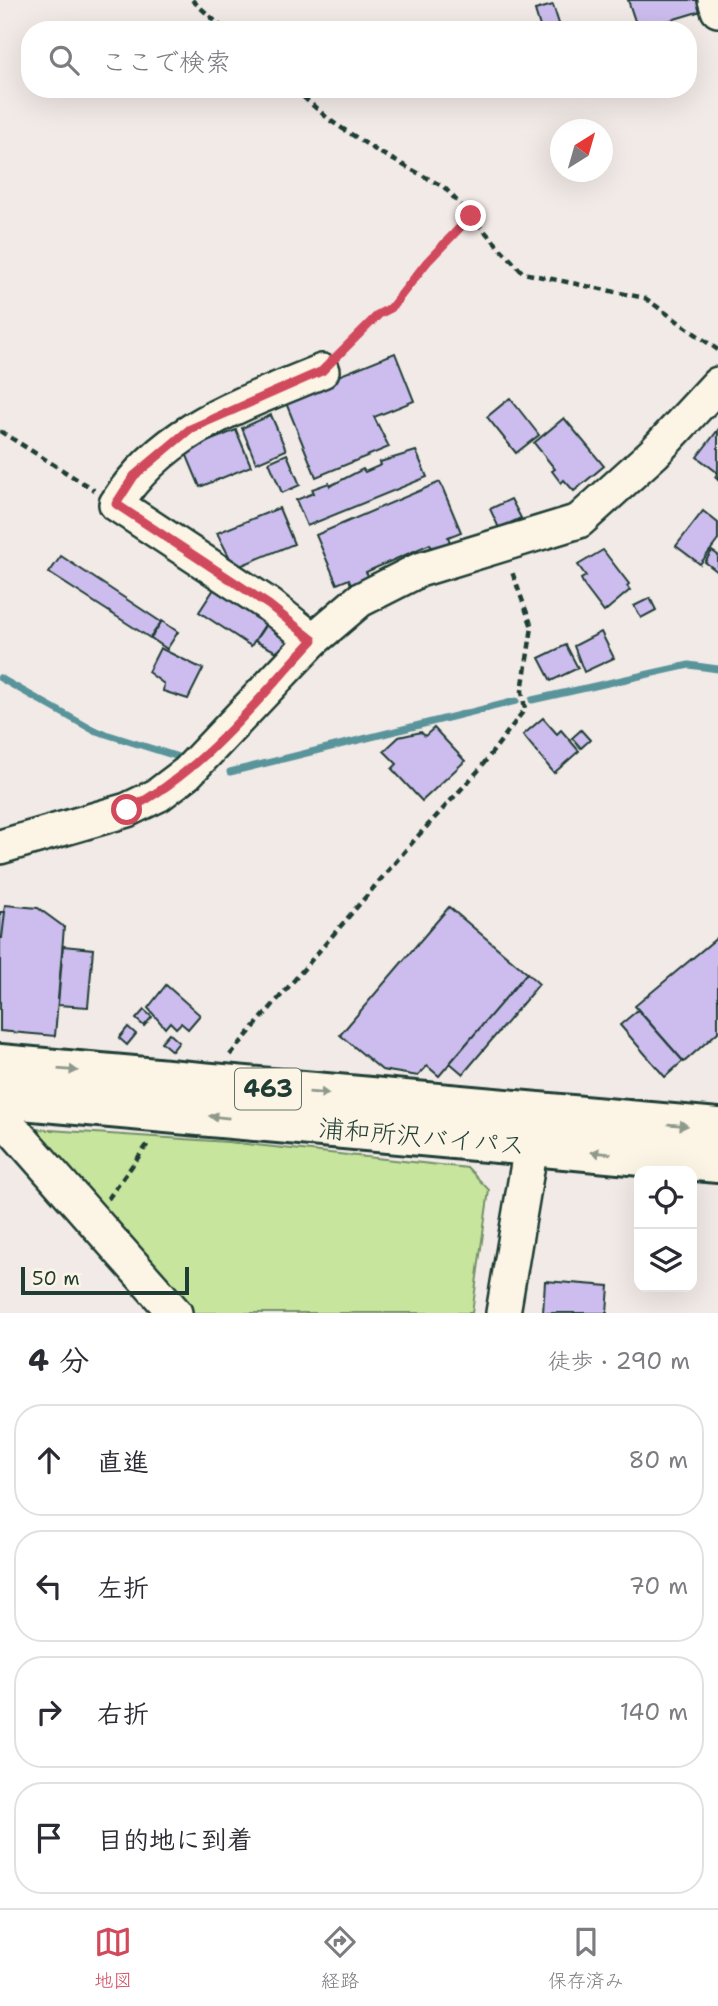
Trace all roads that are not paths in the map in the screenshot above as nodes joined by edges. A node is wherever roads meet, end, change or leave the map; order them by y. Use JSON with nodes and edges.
{"nodes":[{"id":1,"x":715,"y":0,"type":"edge"},
{"id":2,"x":718,"y":10,"type":"edge"},
{"id":3,"x":322,"y":371,"type":"road end"},
{"id":4,"x":718,"y":384,"type":"edge"},
{"id":5,"x":313,"y":640,"type":"junction"},
{"id":6,"x":0,"y":847,"type":"edge"},
{"id":7,"x":0,"y":1064,"type":"edge"},
{"id":8,"x":0,"y":1098,"type":"edge"},
{"id":9,"x":6,"y":1127,"type":"edge"},
{"id":10,"x":718,"y":1128,"type":"edge"},
{"id":11,"x":533,"y":1130,"type":"junction"},
{"id":12,"x":718,"y":1163,"type":"edge"},
{"id":13,"x":175,"y":1313,"type":"edge"},
{"id":14,"x":503,"y":1313,"type":"edge"}],
"edges":[{"from":1,"to":2,"type":"street"},
{"from":3,"to":5,"type":"street"},
{"from":4,"to":5,"type":"street"},
{"from":5,"to":6,"type":"street"},
{"from":7,"to":11,"type":"highway","name":"浦和所沢バイパス","number":"463","one_way":true},
{"from":11,"to":8,"type":"highway","name":"浦和所沢バイパス","number":"463","one_way":true},
{"from":9,"to":13,"type":"street"},
{"from":11,"to":10,"type":"highway","name":"浦和所沢バイパス","number":"463","one_way":true},
{"from":12,"to":11,"type":"highway","name":"浦和所沢バイパス","number":"463","one_way":true},
{"from":11,"to":14,"type":"street"}]}
